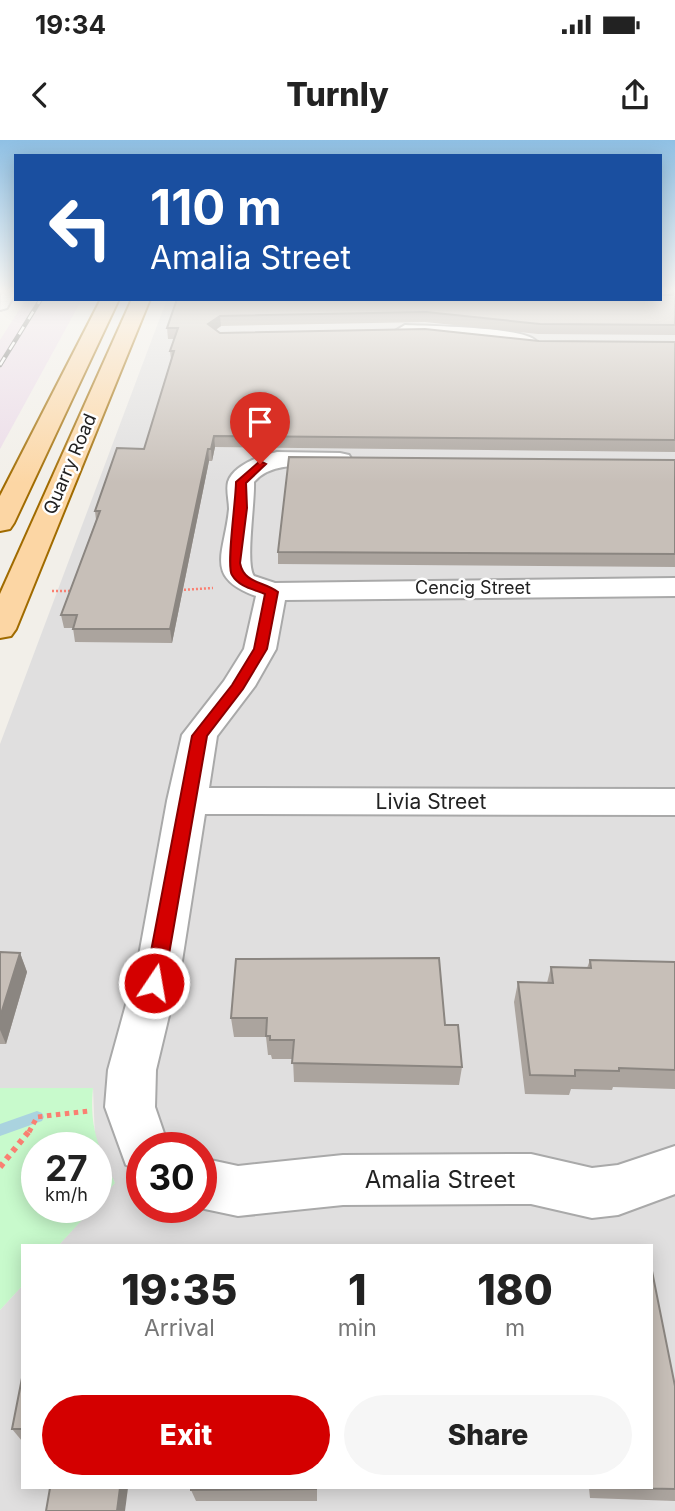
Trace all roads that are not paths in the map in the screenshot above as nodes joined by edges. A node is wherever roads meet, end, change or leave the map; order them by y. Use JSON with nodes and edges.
{"nodes":[{"id":1,"x":83,"y":355,"type":"edge"},
{"id":2,"x":117,"y":355,"type":"edge"},
{"id":3,"x":426,"y":355,"type":"edge"},
{"id":4,"x":426,"y":358,"type":"edge"},
{"id":5,"x":362,"y":461,"type":"edge"},
{"id":6,"x":0,"y":523,"type":"edge"},
{"id":7,"x":258,"y":587,"type":"junction"},
{"id":8,"x":675,"y":587,"type":"edge"},
{"id":9,"x":0,"y":629,"type":"edge"},
{"id":10,"x":186,"y":801,"type":"junction"},
{"id":11,"x":675,"y":802,"type":"edge"},
{"id":12,"x":137,"y":1127,"type":"edge"},
{"id":13,"x":675,"y":1170,"type":"edge"},
{"id":14,"x":217,"y":1186,"type":"edge"}],
"edges":[{"from":1,"to":6,"type":"main road","name":"Quarry Road"},
{"from":2,"to":9,"type":"main road","name":"Quarry Road"},
{"from":3,"to":4,"type":"street"},
{"from":5,"to":7,"type":"street"},
{"from":7,"to":8,"type":"street","name":"Cencig Street"},
{"from":7,"to":10,"type":"street"},
{"from":10,"to":11,"type":"street","name":"Livia Street"},
{"from":10,"to":12,"type":"street"},
{"from":13,"to":14,"type":"street","name":"Amalia Street"}]}
